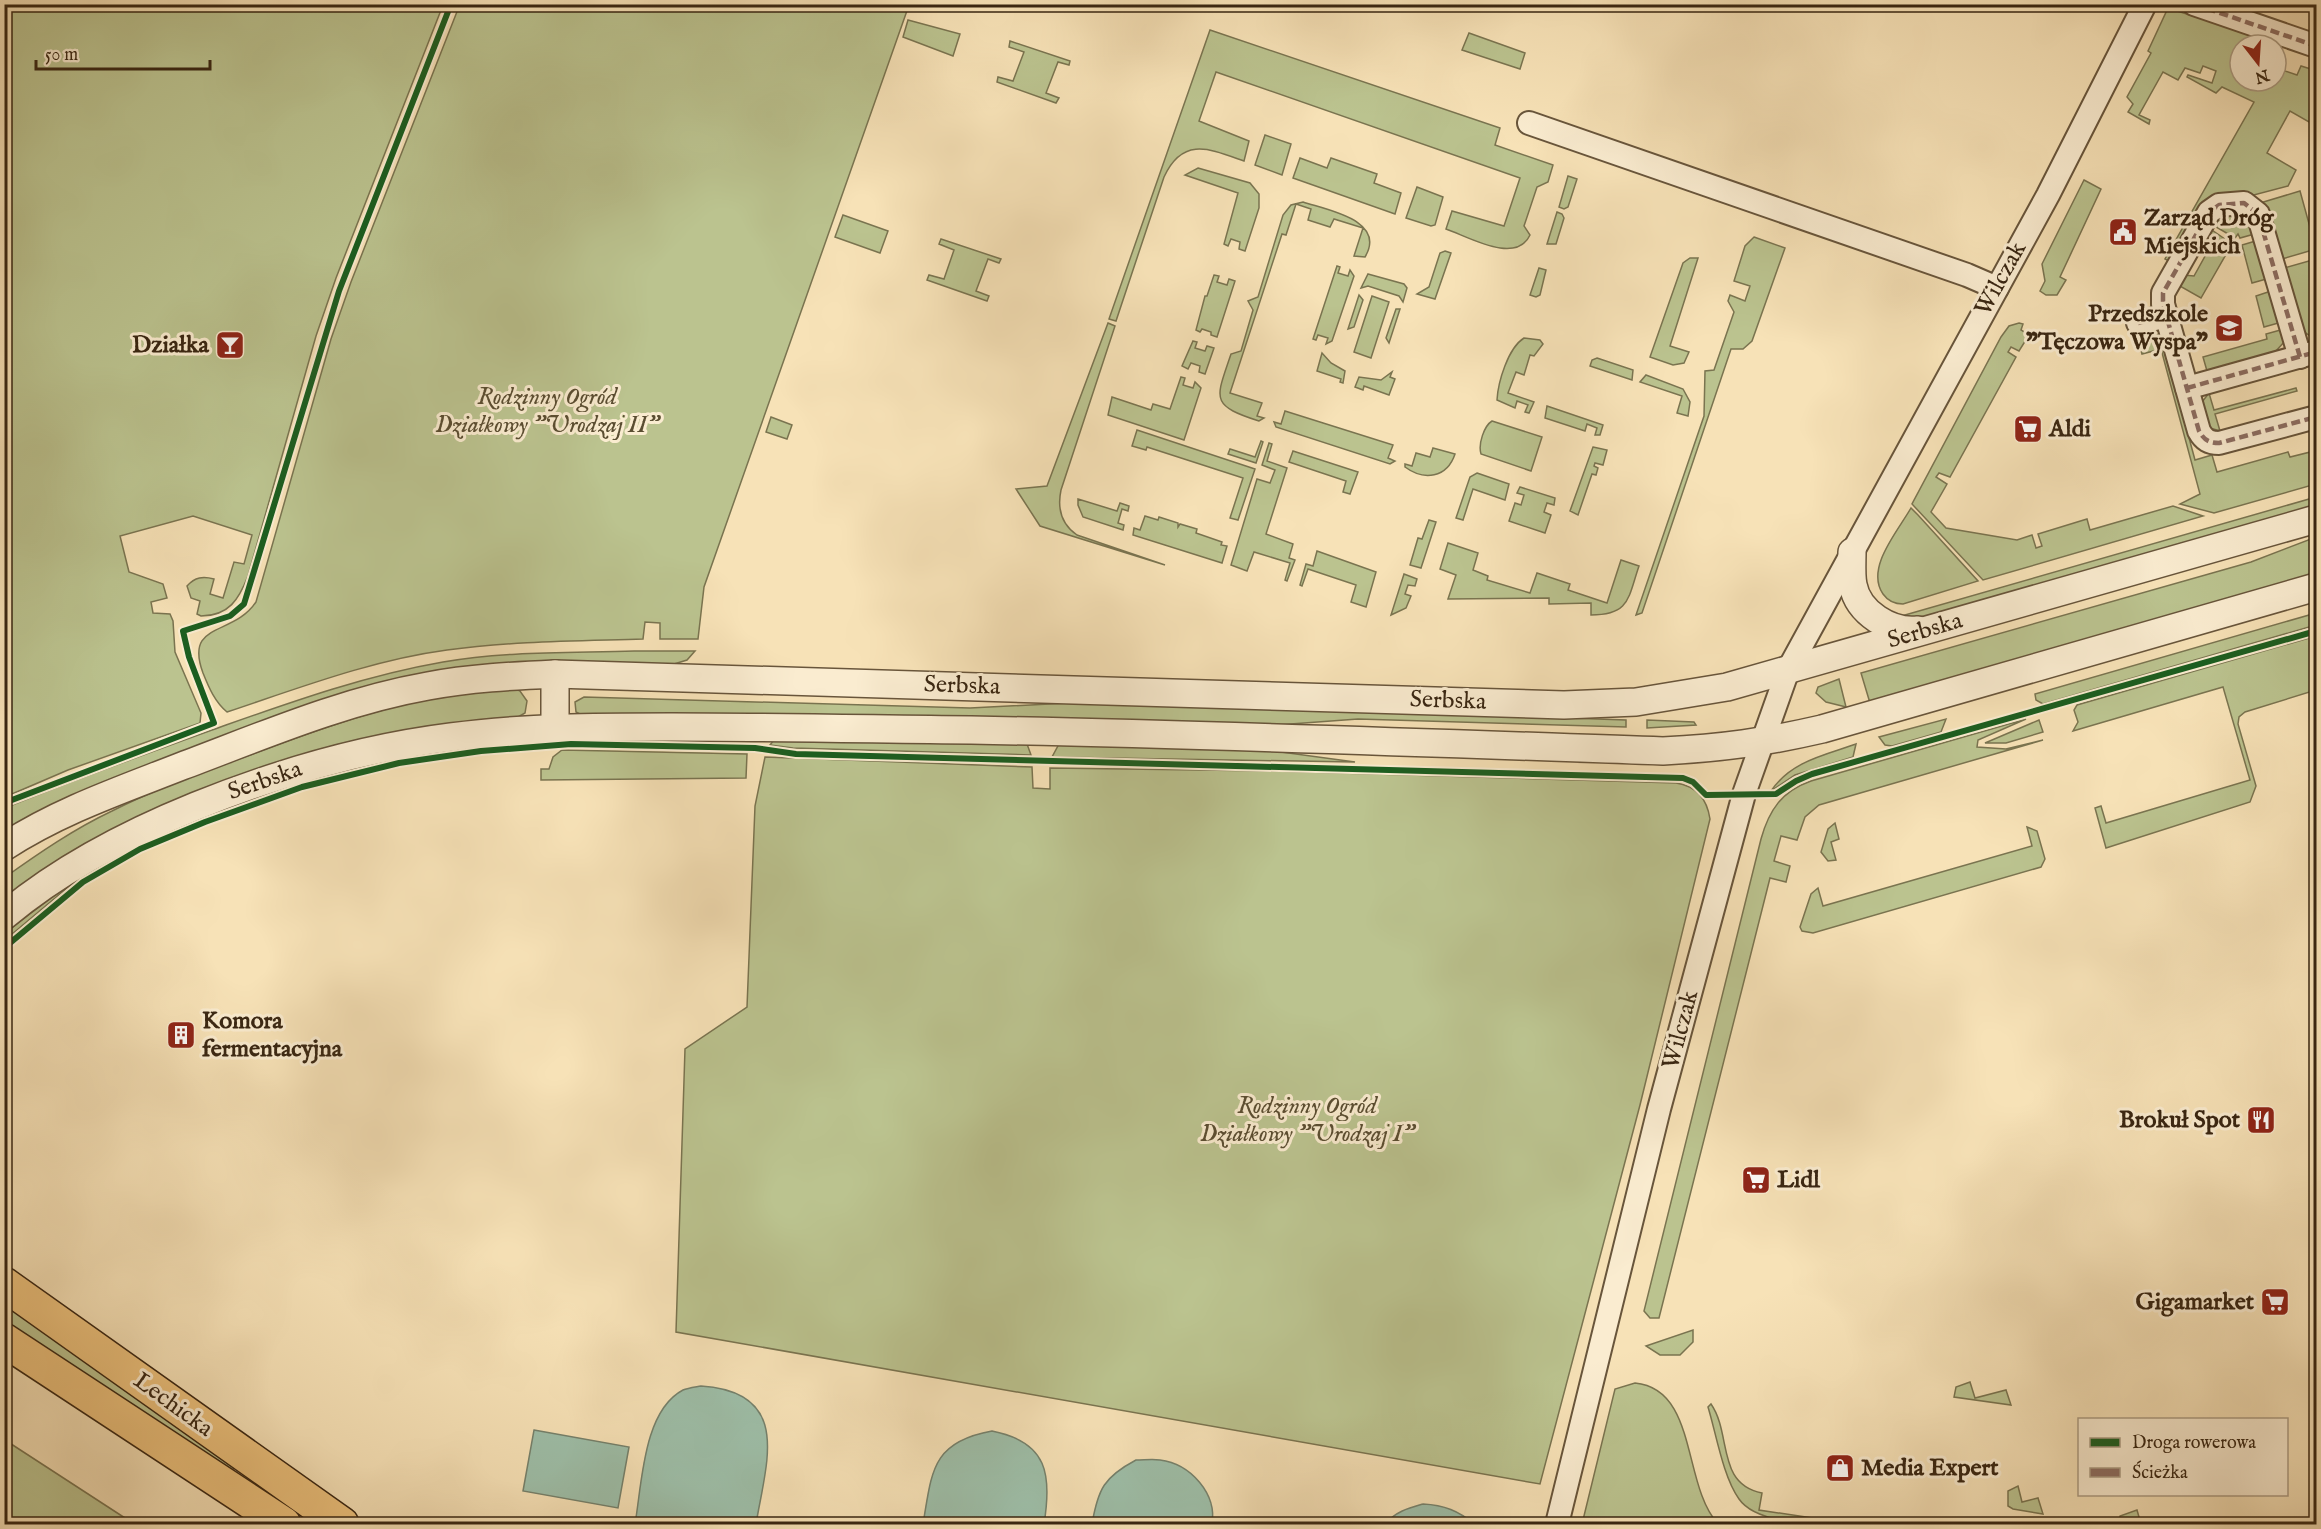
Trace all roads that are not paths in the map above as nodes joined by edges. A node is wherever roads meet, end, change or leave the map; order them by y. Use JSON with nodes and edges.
{"nodes":[{"id":1,"x":2145,"y":4,"type":"edge"},
{"id":2,"x":2194,"y":4,"type":"edge"},
{"id":3,"x":2316,"y":46,"type":"edge"},
{"id":4,"x":1529,"y":123,"type":"dead end"},
{"id":5,"x":1996,"y":288,"type":"junction"},
{"id":6,"x":2167,"y":316,"type":"junction"},
{"id":7,"x":2138,"y":323,"type":"dead end"},
{"id":8,"x":2308,"y":354,"type":"edge"},
{"id":9,"x":2187,"y":388,"type":"junction"},
{"id":10,"x":2316,"y":417,"type":"edge"},
{"id":11,"x":2316,"y":519,"type":"edge"},
{"id":12,"x":1852,"y":552,"type":"junction"},
{"id":13,"x":2316,"y":587,"type":"edge"},
{"id":14,"x":1937,"y":628,"type":"junction"},
{"id":15,"x":1788,"y":670,"type":"junction"},
{"id":16,"x":555,"y":674,"type":"junction"},
{"id":17,"x":555,"y":728,"type":"junction"},
{"id":18,"x":1762,"y":743,"type":"junction"},
{"id":19,"x":4,"y":847,"type":"edge"},
{"id":20,"x":4,"y":916,"type":"edge"},
{"id":21,"x":4,"y":1284,"type":"edge"},
{"id":22,"x":4,"y":1340,"type":"edge"},
{"id":23,"x":284,"y":1524,"type":"edge"},
{"id":24,"x":342,"y":1524,"type":"edge"},
{"id":25,"x":1557,"y":1524,"type":"edge"}],
"edges":[{"from":1,"to":5,"type":"street","name":"Wilczak"},
{"from":2,"to":3,"type":"street"},
{"from":4,"to":5,"type":"street"},
{"from":5,"to":12,"type":"street","name":"Wilczak"},
{"from":6,"to":7,"type":"street"},
{"from":6,"to":8,"type":"street"},
{"from":6,"to":9,"type":"street"},
{"from":8,"to":9,"type":"street"},
{"from":9,"to":10,"type":"street"},
{"from":11,"to":14,"type":"street","name":"Serbska"},
{"from":12,"to":14,"type":"street"},
{"from":12,"to":15,"type":"street","name":"Wilczak"},
{"from":13,"to":18,"type":"street","name":"Serbska"},
{"from":14,"to":15,"type":"street","name":"Serbska"},
{"from":15,"to":16,"type":"street","name":"Serbska"},
{"from":15,"to":18,"type":"street","name":"Wilczak"},
{"from":16,"to":17,"type":"street"},
{"from":16,"to":19,"type":"street","name":"Serbska"},
{"from":17,"to":18,"type":"street","name":"Serbska"},
{"from":17,"to":20,"type":"street","name":"Serbska"},
{"from":18,"to":25,"type":"street","name":"Wilczak"},
{"from":21,"to":24,"type":"main road","name":"Lechicka"},
{"from":22,"to":23,"type":"main road","name":"Lechicka"}]}
